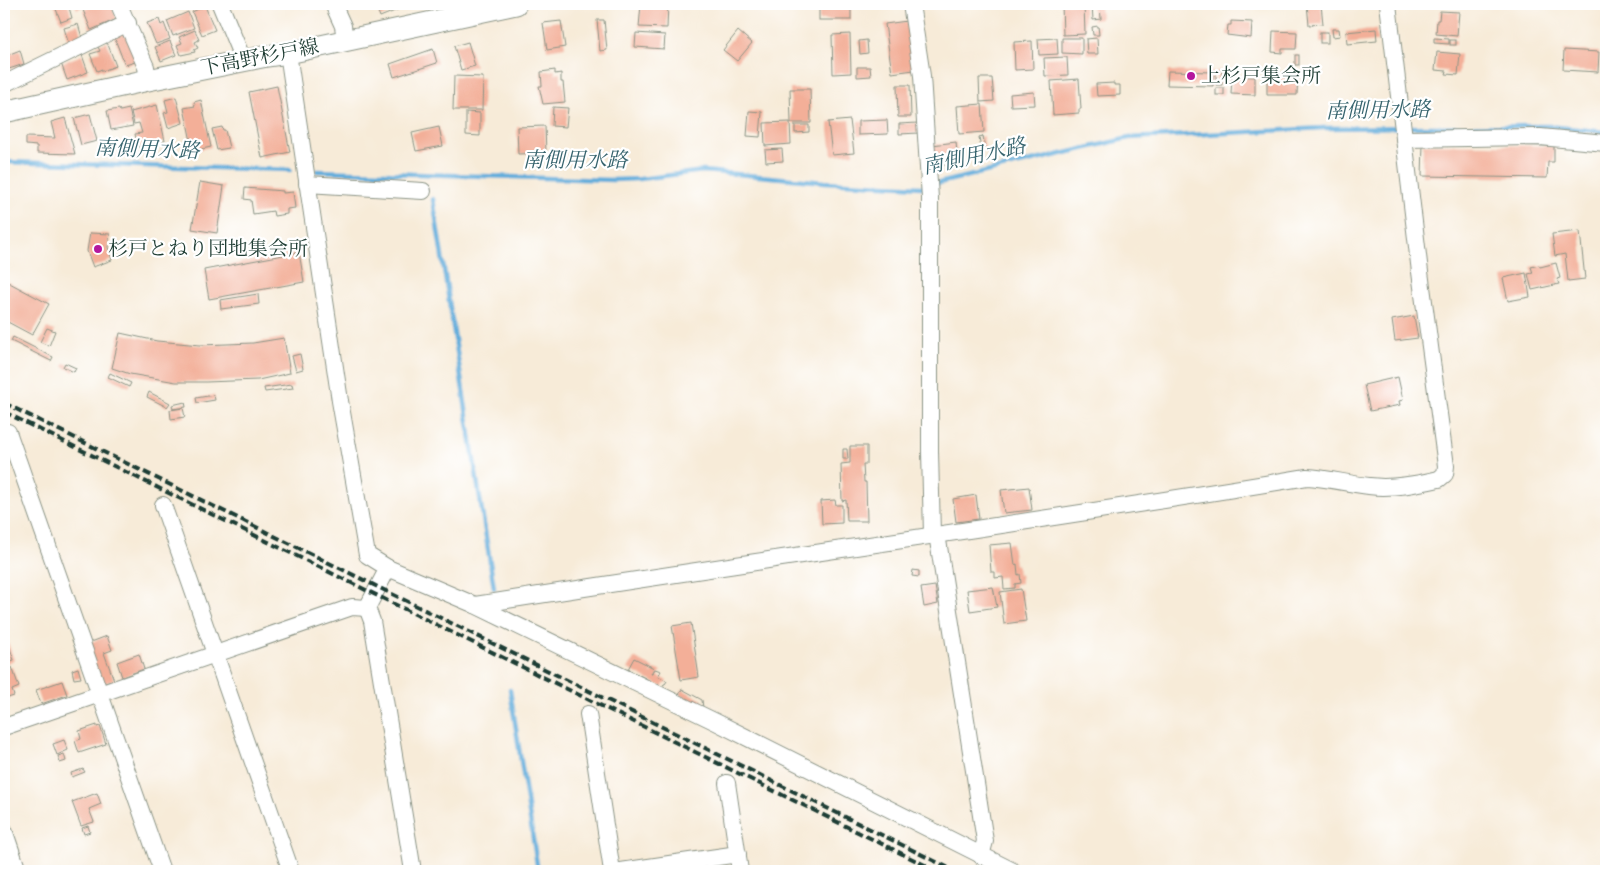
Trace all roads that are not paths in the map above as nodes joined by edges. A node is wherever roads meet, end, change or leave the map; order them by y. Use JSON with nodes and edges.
{"nodes":[{"id":1,"x":220,"y":4,"type":"edge"},
{"id":2,"x":334,"y":4,"type":"edge"},
{"id":3,"x":516,"y":4,"type":"edge"},
{"id":4,"x":911,"y":4,"type":"edge"},
{"id":5,"x":1388,"y":4,"type":"edge"},
{"id":6,"x":120,"y":7,"type":"dead end"},
{"id":7,"x":128,"y":23,"type":"junction"},
{"id":8,"x":346,"y":40,"type":"junction"},
{"id":9,"x":288,"y":53,"type":"junction"},
{"id":10,"x":241,"y":61,"type":"junction"},
{"id":11,"x":148,"y":80,"type":"junction"},
{"id":12,"x":4,"y":84,"type":"edge"},
{"id":13,"x":4,"y":112,"type":"edge"},
{"id":14,"x":1404,"y":139,"type":"junction"},
{"id":15,"x":1606,"y":143,"type":"edge"},
{"id":16,"x":307,"y":184,"type":"junction"},
{"id":17,"x":423,"y":191,"type":"dead end"},
{"id":18,"x":8,"y":432,"type":"dead end"},
{"id":19,"x":163,"y":505,"type":"dead end"},
{"id":20,"x":935,"y":535,"type":"junction"},
{"id":21,"x":388,"y":568,"type":"junction"},
{"id":22,"x":475,"y":605,"type":"junction"},
{"id":23,"x":359,"y":608,"type":"junction"},
{"id":24,"x":215,"y":654,"type":"junction"},
{"id":25,"x":94,"y":696,"type":"junction"},
{"id":26,"x":588,"y":714,"type":"dead end"},
{"id":27,"x":4,"y":727,"type":"edge"},
{"id":28,"x":727,"y":783,"type":"dead end"},
{"id":29,"x":4,"y":830,"type":"edge"},
{"id":30,"x":738,"y":854,"type":"junction"},
{"id":31,"x":981,"y":856,"type":"junction"},
{"id":32,"x":18,"y":871,"type":"edge"},
{"id":33,"x":162,"y":871,"type":"edge"},
{"id":34,"x":291,"y":871,"type":"edge"},
{"id":35,"x":413,"y":871,"type":"edge"},
{"id":36,"x":612,"y":871,"type":"edge"},
{"id":37,"x":622,"y":871,"type":"edge"},
{"id":38,"x":740,"y":871,"type":"edge"},
{"id":39,"x":1013,"y":871,"type":"edge"}],
"edges":[{"from":1,"to":10,"type":"street"},
{"from":2,"to":8,"type":"street"},
{"from":3,"to":8,"type":"main road","name":"下高野杉戸線"},
{"from":4,"to":20,"type":"street"},
{"from":5,"to":14,"type":"street"},
{"from":6,"to":7,"type":"street"},
{"from":7,"to":11,"type":"street"},
{"from":7,"to":12,"type":"street"},
{"from":8,"to":9,"type":"main road","name":"下高野杉戸線"},
{"from":9,"to":10,"type":"main road","name":"下高野杉戸線"},
{"from":9,"to":16,"type":"street"},
{"from":10,"to":11,"type":"main road","name":"下高野杉戸線"},
{"from":11,"to":13,"type":"main road","name":"下高野杉戸線"},
{"from":14,"to":15,"type":"street"},
{"from":14,"to":20,"type":"street"},
{"from":16,"to":17,"type":"street"},
{"from":16,"to":21,"type":"street"},
{"from":18,"to":25,"type":"street"},
{"from":19,"to":24,"type":"street"},
{"from":20,"to":22,"type":"street"},
{"from":20,"to":31,"type":"street"},
{"from":21,"to":22,"type":"street"},
{"from":21,"to":23,"type":"street"},
{"from":22,"to":31,"type":"street"},
{"from":23,"to":24,"type":"street"},
{"from":23,"to":35,"type":"street"},
{"from":24,"to":25,"type":"street"},
{"from":24,"to":34,"type":"street"},
{"from":25,"to":27,"type":"street"},
{"from":25,"to":33,"type":"street"},
{"from":26,"to":36,"type":"street"},
{"from":28,"to":30,"type":"street"},
{"from":29,"to":32,"type":"street"},
{"from":30,"to":37,"type":"street"},
{"from":30,"to":38,"type":"street"},
{"from":31,"to":39,"type":"street"}]}
